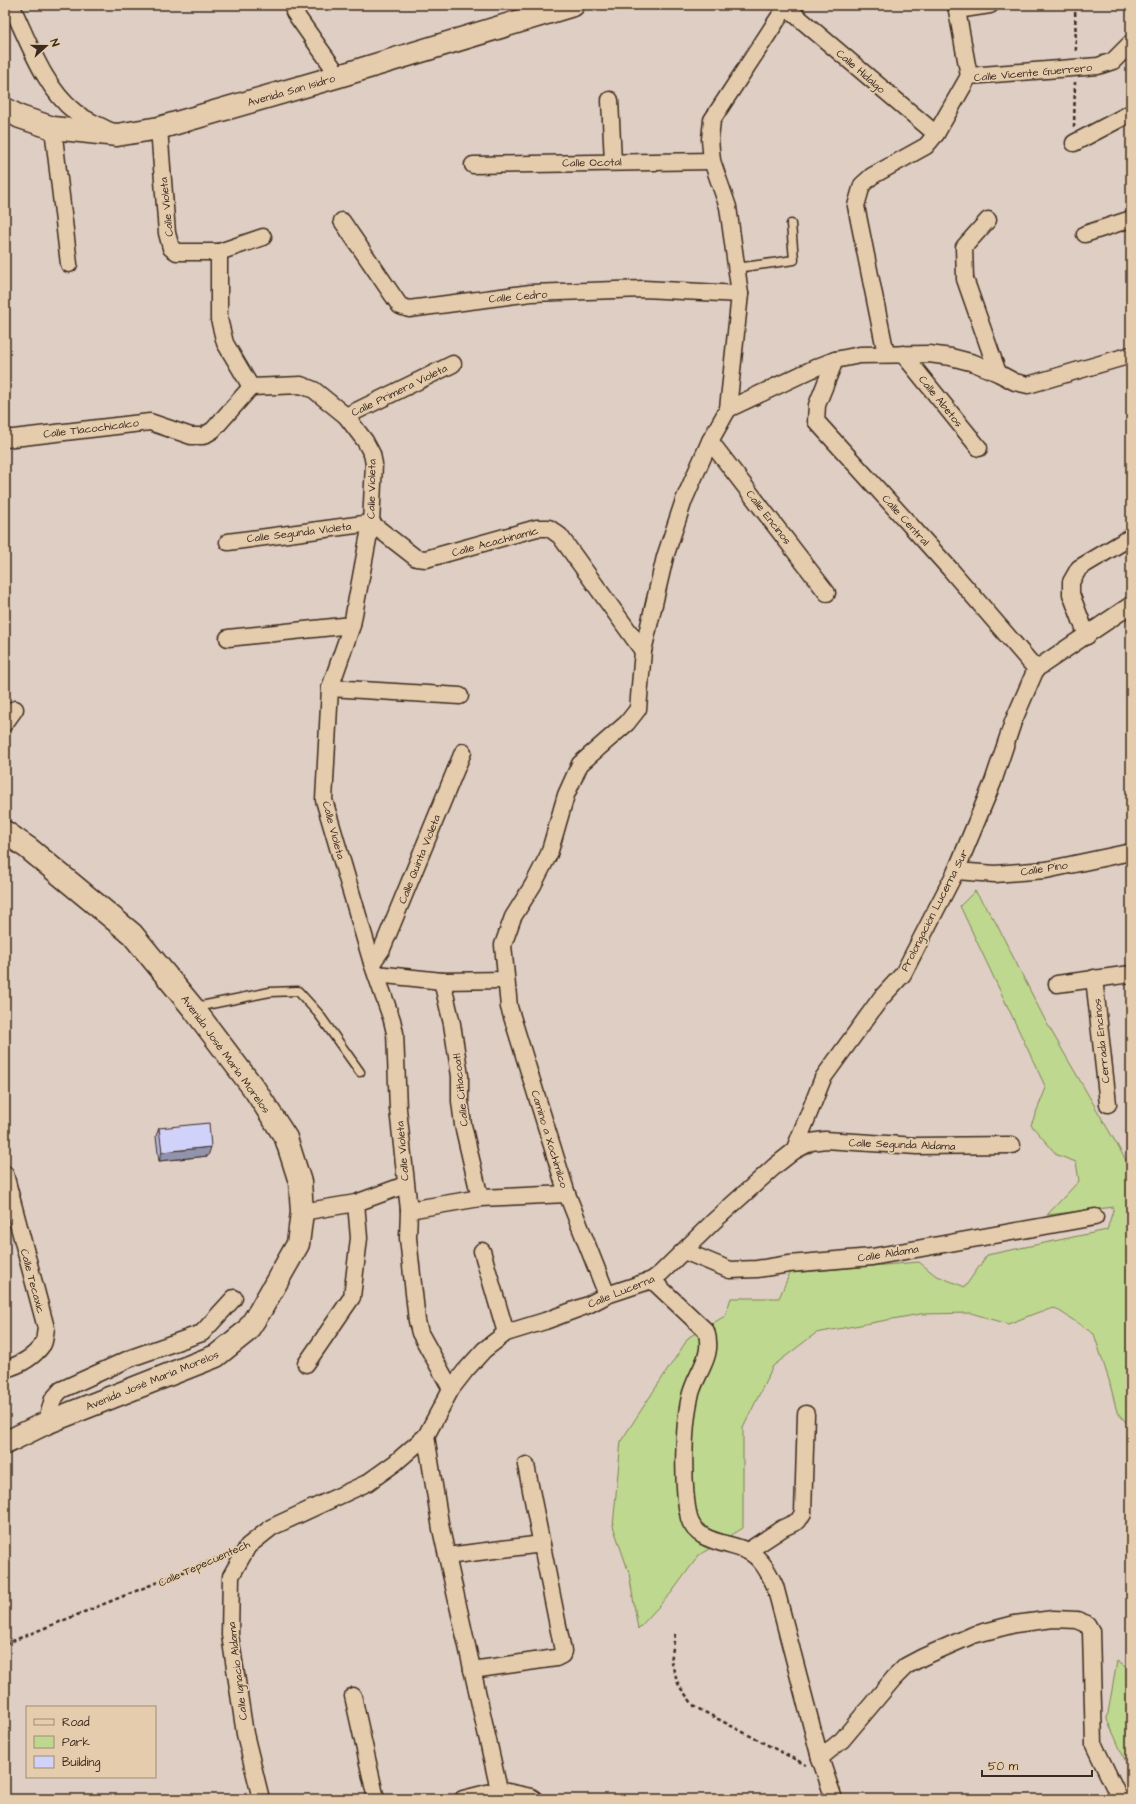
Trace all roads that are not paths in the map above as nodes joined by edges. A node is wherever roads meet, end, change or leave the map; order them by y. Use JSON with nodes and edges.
{"nodes":[{"id":1,"x":11,"y":5,"type":"edge"},
{"id":2,"x":573,"y":5,"type":"edge"},
{"id":3,"x":990,"y":5,"type":"edge"},
{"id":4,"x":787,"y":6,"type":"edge"},
{"id":5,"x":956,"y":7,"type":"edge"},
{"id":6,"x":294,"y":12,"type":"dead end"},
{"id":7,"x":1131,"y":43,"type":"edge"},
{"id":8,"x":339,"y":76,"type":"junction"},
{"id":9,"x":969,"y":76,"type":"junction"},
{"id":10,"x":610,"y":100,"type":"dead end"},
{"id":11,"x":5,"y":109,"type":"edge"},
{"id":12,"x":1131,"y":113,"type":"edge"},
{"id":13,"x":53,"y":128,"type":"junction"},
{"id":14,"x":159,"y":128,"type":"junction"},
{"id":15,"x":936,"y":134,"type":"junction"},
{"id":16,"x":117,"y":135,"type":"junction"},
{"id":17,"x":1074,"y":143,"type":"road end"},
{"id":18,"x":712,"y":161,"type":"junction"},
{"id":19,"x":613,"y":162,"type":"junction"},
{"id":20,"x":473,"y":165,"type":"dead end"},
{"id":21,"x":1131,"y":219,"type":"edge"},
{"id":22,"x":988,"y":220,"type":"dead end"},
{"id":23,"x":342,"y":221,"type":"dead end"},
{"id":24,"x":791,"y":224,"type":"dead end"},
{"id":25,"x":1085,"y":234,"type":"dead end"},
{"id":26,"x":263,"y":237,"type":"dead end"},
{"id":27,"x":218,"y":252,"type":"junction"},
{"id":28,"x":69,"y":264,"type":"dead end"},
{"id":29,"x":736,"y":268,"type":"junction"},
{"id":30,"x":740,"y":294,"type":"junction"},
{"id":31,"x":886,"y":354,"type":"junction"},
{"id":32,"x":902,"y":354,"type":"junction"},
{"id":33,"x":1131,"y":355,"type":"edge"},
{"id":34,"x":835,"y":360,"type":"junction"},
{"id":35,"x":453,"y":364,"type":"dead end"},
{"id":36,"x":998,"y":373,"type":"junction"},
{"id":37,"x":251,"y":387,"type":"junction"},
{"id":38,"x":728,"y":409,"type":"junction"},
{"id":39,"x":346,"y":416,"type":"junction"},
{"id":40,"x":5,"y":440,"type":"edge"},
{"id":41,"x":710,"y":441,"type":"junction"},
{"id":42,"x":980,"y":448,"type":"dead end"},
{"id":43,"x":371,"y":523,"type":"junction"},
{"id":44,"x":1131,"y":537,"type":"edge"},
{"id":45,"x":228,"y":542,"type":"dead end"},
{"id":46,"x":827,"y":593,"type":"dead end"},
{"id":47,"x":1131,"y":605,"type":"edge"},
{"id":48,"x":352,"y":625,"type":"junction"},
{"id":49,"x":1087,"y":636,"type":"junction"},
{"id":50,"x":228,"y":638,"type":"dead end"},
{"id":51,"x":643,"y":651,"type":"junction"},
{"id":52,"x":1036,"y":669,"type":"junction"},
{"id":53,"x":330,"y":688,"type":"junction"},
{"id":54,"x":460,"y":696,"type":"dead end"},
{"id":55,"x":16,"y":709,"type":"dead end"},
{"id":56,"x":5,"y":723,"type":"edge"},
{"id":57,"x":463,"y":752,"type":"dead end"},
{"id":58,"x":5,"y":832,"type":"edge"},
{"id":59,"x":1131,"y":852,"type":"edge"},
{"id":60,"x":956,"y":871,"type":"junction"},
{"id":61,"x":374,"y":969,"type":"junction"},
{"id":62,"x":1131,"y":974,"type":"edge"},
{"id":63,"x":1094,"y":978,"type":"junction"},
{"id":64,"x":505,"y":980,"type":"junction"},
{"id":65,"x":442,"y":981,"type":"junction"},
{"id":66,"x":1057,"y":984,"type":"dead end"},
{"id":67,"x":193,"y":1008,"type":"junction"},
{"id":68,"x":360,"y":1072,"type":"dead end"},
{"id":69,"x":1108,"y":1104,"type":"dead end"},
{"id":70,"x":1012,"y":1145,"type":"dead end"},
{"id":71,"x":794,"y":1151,"type":"junction"},
{"id":72,"x":5,"y":1174,"type":"edge"},
{"id":73,"x":405,"y":1185,"type":"junction"},
{"id":74,"x":567,"y":1194,"type":"junction"},
{"id":75,"x":480,"y":1198,"type":"junction"},
{"id":76,"x":356,"y":1203,"type":"junction"},
{"id":77,"x":409,"y":1210,"type":"junction"},
{"id":78,"x":302,"y":1212,"type":"junction"},
{"id":79,"x":1094,"y":1217,"type":"dead end"},
{"id":80,"x":482,"y":1250,"type":"dead end"},
{"id":81,"x":684,"y":1251,"type":"junction"},
{"id":82,"x":652,"y":1280,"type":"junction"},
{"id":83,"x":607,"y":1295,"type":"junction"},
{"id":84,"x":234,"y":1298,"type":"dead end"},
{"id":85,"x":506,"y":1333,"type":"junction"},
{"id":86,"x":306,"y":1364,"type":"dead end"},
{"id":87,"x":5,"y":1369,"type":"edge"},
{"id":88,"x":451,"y":1389,"type":"junction"},
{"id":89,"x":806,"y":1414,"type":"dead end"},
{"id":90,"x":46,"y":1423,"type":"junction"},
{"id":91,"x":426,"y":1436,"type":"junction"},
{"id":92,"x":5,"y":1443,"type":"edge"},
{"id":93,"x":526,"y":1465,"type":"dead end"},
{"id":94,"x":542,"y":1544,"type":"junction"},
{"id":95,"x":248,"y":1546,"type":"joint"},
{"id":96,"x":748,"y":1551,"type":"junction"},
{"id":97,"x":447,"y":1556,"type":"junction"},
{"id":98,"x":472,"y":1670,"type":"junction"},
{"id":99,"x":354,"y":1696,"type":"dead end"},
{"id":100,"x":820,"y":1758,"type":"junction"},
{"id":101,"x":499,"y":1790,"type":"junction"},
{"id":102,"x":261,"y":1799,"type":"edge"},
{"id":103,"x":376,"y":1799,"type":"edge"},
{"id":104,"x":463,"y":1799,"type":"edge"},
{"id":105,"x":534,"y":1799,"type":"edge"},
{"id":106,"x":834,"y":1799,"type":"edge"},
{"id":107,"x":1120,"y":1799,"type":"edge"}],
"edges":[{"from":1,"to":16,"type":"street"},
{"from":2,"to":8,"type":"main road","name":"Avenida San Isidro"},
{"from":3,"to":5,"type":"street"},
{"from":4,"to":15,"type":"street","name":"Calle Hidalgo"},
{"from":4,"to":18,"type":"street"},
{"from":5,"to":9,"type":"street"},
{"from":6,"to":8,"type":"street"},
{"from":7,"to":9,"type":"street","name":"Calle Vicente Guerrero"},
{"from":8,"to":14,"type":"main road","name":"Avenida San Isidro"},
{"from":9,"to":15,"type":"street","name":"Calle Vicente Guerrero"},
{"from":10,"to":19,"type":"street"},
{"from":11,"to":13,"type":"main road","name":"Avenida San Isidro"},
{"from":12,"to":17,"type":"street"},
{"from":13,"to":16,"type":"main road","name":"Avenida San Isidro"},
{"from":13,"to":28,"type":"street"},
{"from":14,"to":16,"type":"main road","name":"Avenida San Isidro"},
{"from":14,"to":27,"type":"street","name":"Calle Violeta"},
{"from":15,"to":31,"type":"street","name":"Calle Vicente Guerrero"},
{"from":18,"to":19,"type":"street","name":"Calle Ocotal"},
{"from":18,"to":29,"type":"street"},
{"from":19,"to":20,"type":"street","name":"Calle Ocotal"},
{"from":21,"to":25,"type":"street"},
{"from":22,"to":36,"type":"street"},
{"from":23,"to":30,"type":"street","name":"Calle Cedro"},
{"from":24,"to":29,"type":"lane"},
{"from":26,"to":27,"type":"street"},
{"from":27,"to":37,"type":"street"},
{"from":29,"to":30,"type":"street"},
{"from":30,"to":38,"type":"street"},
{"from":31,"to":32,"type":"street"},
{"from":31,"to":34,"type":"street"},
{"from":32,"to":36,"type":"street"},
{"from":32,"to":42,"type":"street","name":"Calle Abetos"},
{"from":33,"to":36,"type":"street"},
{"from":34,"to":38,"type":"street"},
{"from":34,"to":52,"type":"street","name":"Calle Central"},
{"from":35,"to":39,"type":"street","name":"Calle Primera Violeta"},
{"from":37,"to":39,"type":"street","name":"Calle Violeta"},
{"from":37,"to":40,"type":"street","name":"Calle Tlacochicalco"},
{"from":38,"to":41,"type":"street","name":"Camino a Xochimilco"},
{"from":39,"to":43,"type":"street","name":"Calle Violeta"},
{"from":41,"to":46,"type":"street","name":"Calle Encinos"},
{"from":41,"to":51,"type":"street","name":"Camino a Xochimilco"},
{"from":43,"to":45,"type":"street","name":"Calle Segunda Violeta"},
{"from":43,"to":48,"type":"street","name":"Calle Violeta"},
{"from":43,"to":51,"type":"street","name":"Calle Acachinamic"},
{"from":44,"to":49,"type":"street"},
{"from":47,"to":49,"type":"street"},
{"from":48,"to":50,"type":"street"},
{"from":48,"to":53,"type":"street","name":"Calle Violeta"},
{"from":49,"to":52,"type":"street"},
{"from":51,"to":64,"type":"street","name":"Camino a Xochimilco"},
{"from":52,"to":60,"type":"street","name":"Prolongación Lucerna Sur"},
{"from":53,"to":54,"type":"street"},
{"from":53,"to":61,"type":"street","name":"Calle Violeta"},
{"from":55,"to":56,"type":"street"},
{"from":57,"to":61,"type":"street","name":"Calle Quinta Violeta"},
{"from":58,"to":67,"type":"main road","name":"Avenida José María Morelos"},
{"from":59,"to":60,"type":"street","name":"Calle Pino"},
{"from":60,"to":71,"type":"street","name":"Prolongación Lucerna Sur"},
{"from":61,"to":65,"type":"street"},
{"from":61,"to":73,"type":"street","name":"Calle Violeta"},
{"from":62,"to":63,"type":"street"},
{"from":63,"to":66,"type":"street"},
{"from":63,"to":69,"type":"street","name":"Cerrada Encinos"},
{"from":64,"to":65,"type":"street"},
{"from":64,"to":74,"type":"street","name":"Camino a Xochimilco"},
{"from":65,"to":75,"type":"street","name":"Calle Citlacoatl"},
{"from":67,"to":68,"type":"lane"},
{"from":67,"to":78,"type":"main road","name":"Avenida José María Morelos"},
{"from":70,"to":71,"type":"street","name":"Calle Segunda Aldama"},
{"from":71,"to":81,"type":"street","name":"Calle Lucerna"},
{"from":72,"to":87,"type":"street","name":"Calle Tecaxic"},
{"from":73,"to":76,"type":"street"},
{"from":73,"to":77,"type":"street","name":"Calle Violeta"},
{"from":74,"to":75,"type":"street"},
{"from":74,"to":83,"type":"street","name":"Camino a Xochimilco"},
{"from":75,"to":77,"type":"street"},
{"from":76,"to":78,"type":"street"},
{"from":76,"to":86,"type":"street"},
{"from":77,"to":88,"type":"street","name":"Calle Violeta"},
{"from":78,"to":90,"type":"main road","name":"Avenida José María Morelos"},
{"from":79,"to":81,"type":"street","name":"Calle Aldama"},
{"from":80,"to":85,"type":"street"},
{"from":81,"to":82,"type":"street","name":"Calle Lucerna"},
{"from":82,"to":83,"type":"street","name":"Calle Lucerna"},
{"from":82,"to":96,"type":"street"},
{"from":83,"to":85,"type":"street","name":"Calle Lucerna"},
{"from":84,"to":90,"type":"street"},
{"from":85,"to":88,"type":"street","name":"Calle Lucerna"},
{"from":88,"to":91,"type":"street","name":"Calle Tepecuentech"},
{"from":89,"to":96,"type":"street"},
{"from":90,"to":92,"type":"main road","name":"Avenida José María Morelos"},
{"from":91,"to":95,"type":"street","name":"Calle Tepecuentech"},
{"from":91,"to":97,"type":"street"},
{"from":93,"to":94,"type":"street"},
{"from":94,"to":97,"type":"street"},
{"from":94,"to":98,"type":"street"},
{"from":95,"to":102,"type":"street","name":"Calle Ignacio Aldama"},
{"from":96,"to":100,"type":"street"},
{"from":97,"to":98,"type":"street"},
{"from":98,"to":101,"type":"street"},
{"from":99,"to":103,"type":"street"},
{"from":100,"to":106,"type":"street"},
{"from":100,"to":107,"type":"street"},
{"from":101,"to":104,"type":"street"},
{"from":101,"to":105,"type":"street"}]}
